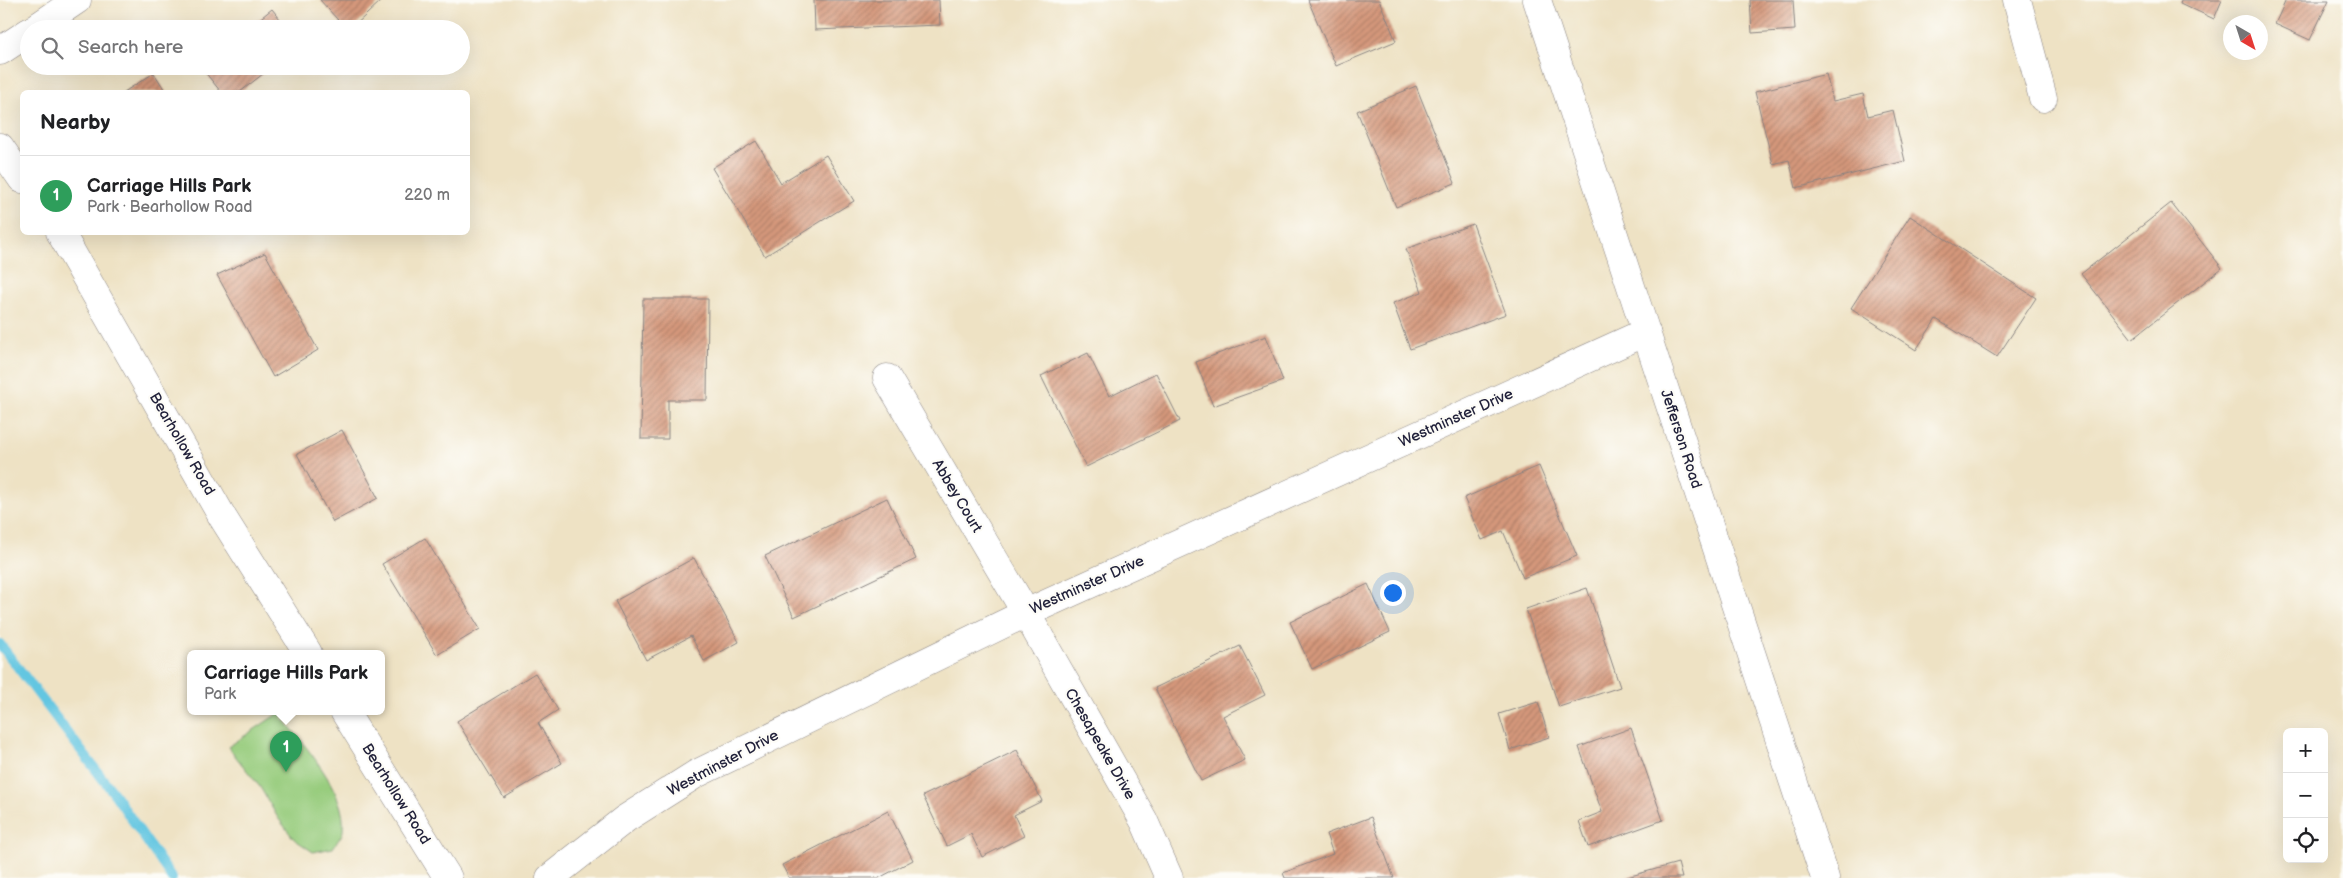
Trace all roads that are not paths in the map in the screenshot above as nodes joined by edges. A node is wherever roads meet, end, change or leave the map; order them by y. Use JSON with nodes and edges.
{"nodes":[{"id":1,"x":77,"y":0,"type":"edge"},
{"id":2,"x":1537,"y":0,"type":"edge"},
{"id":3,"x":2017,"y":0,"type":"edge"},
{"id":4,"x":47,"y":20,"type":"edge"},
{"id":5,"x":20,"y":38,"type":"edge"},
{"id":6,"x":0,"y":51,"type":"edge"},
{"id":7,"x":2043,"y":98,"type":"dead end"},
{"id":8,"x":0,"y":147,"type":"edge"},
{"id":9,"x":20,"y":176,"type":"edge"},
{"id":10,"x":62,"y":235,"type":"edge"},
{"id":11,"x":1646,"y":332,"type":"junction"},
{"id":12,"x":887,"y":378,"type":"dead end"},
{"id":13,"x":1026,"y":613,"type":"junction"},
{"id":14,"x":306,"y":650,"type":"edge"},
{"id":15,"x":346,"y":715,"type":"edge"},
{"id":16,"x":448,"y":878,"type":"edge"},
{"id":17,"x":550,"y":878,"type":"edge"},
{"id":18,"x":1169,"y":878,"type":"edge"},
{"id":19,"x":1825,"y":878,"type":"edge"}],
"edges":[{"from":1,"to":4,"type":"street"},
{"from":2,"to":11,"type":"street","name":"Jefferson Road"},
{"from":3,"to":7,"type":"street"},
{"from":5,"to":6,"type":"street"},
{"from":8,"to":9,"type":"street"},
{"from":10,"to":14,"type":"street","name":"Bearhollow Road"},
{"from":11,"to":13,"type":"street","name":"Westminster Drive"},
{"from":11,"to":19,"type":"street","name":"Jefferson Road"},
{"from":12,"to":13,"type":"street","name":"Abbey Court"},
{"from":13,"to":17,"type":"street","name":"Westminster Drive"},
{"from":13,"to":18,"type":"street","name":"Chesapeake Drive"},
{"from":15,"to":16,"type":"street","name":"Bearhollow Road"}]}
